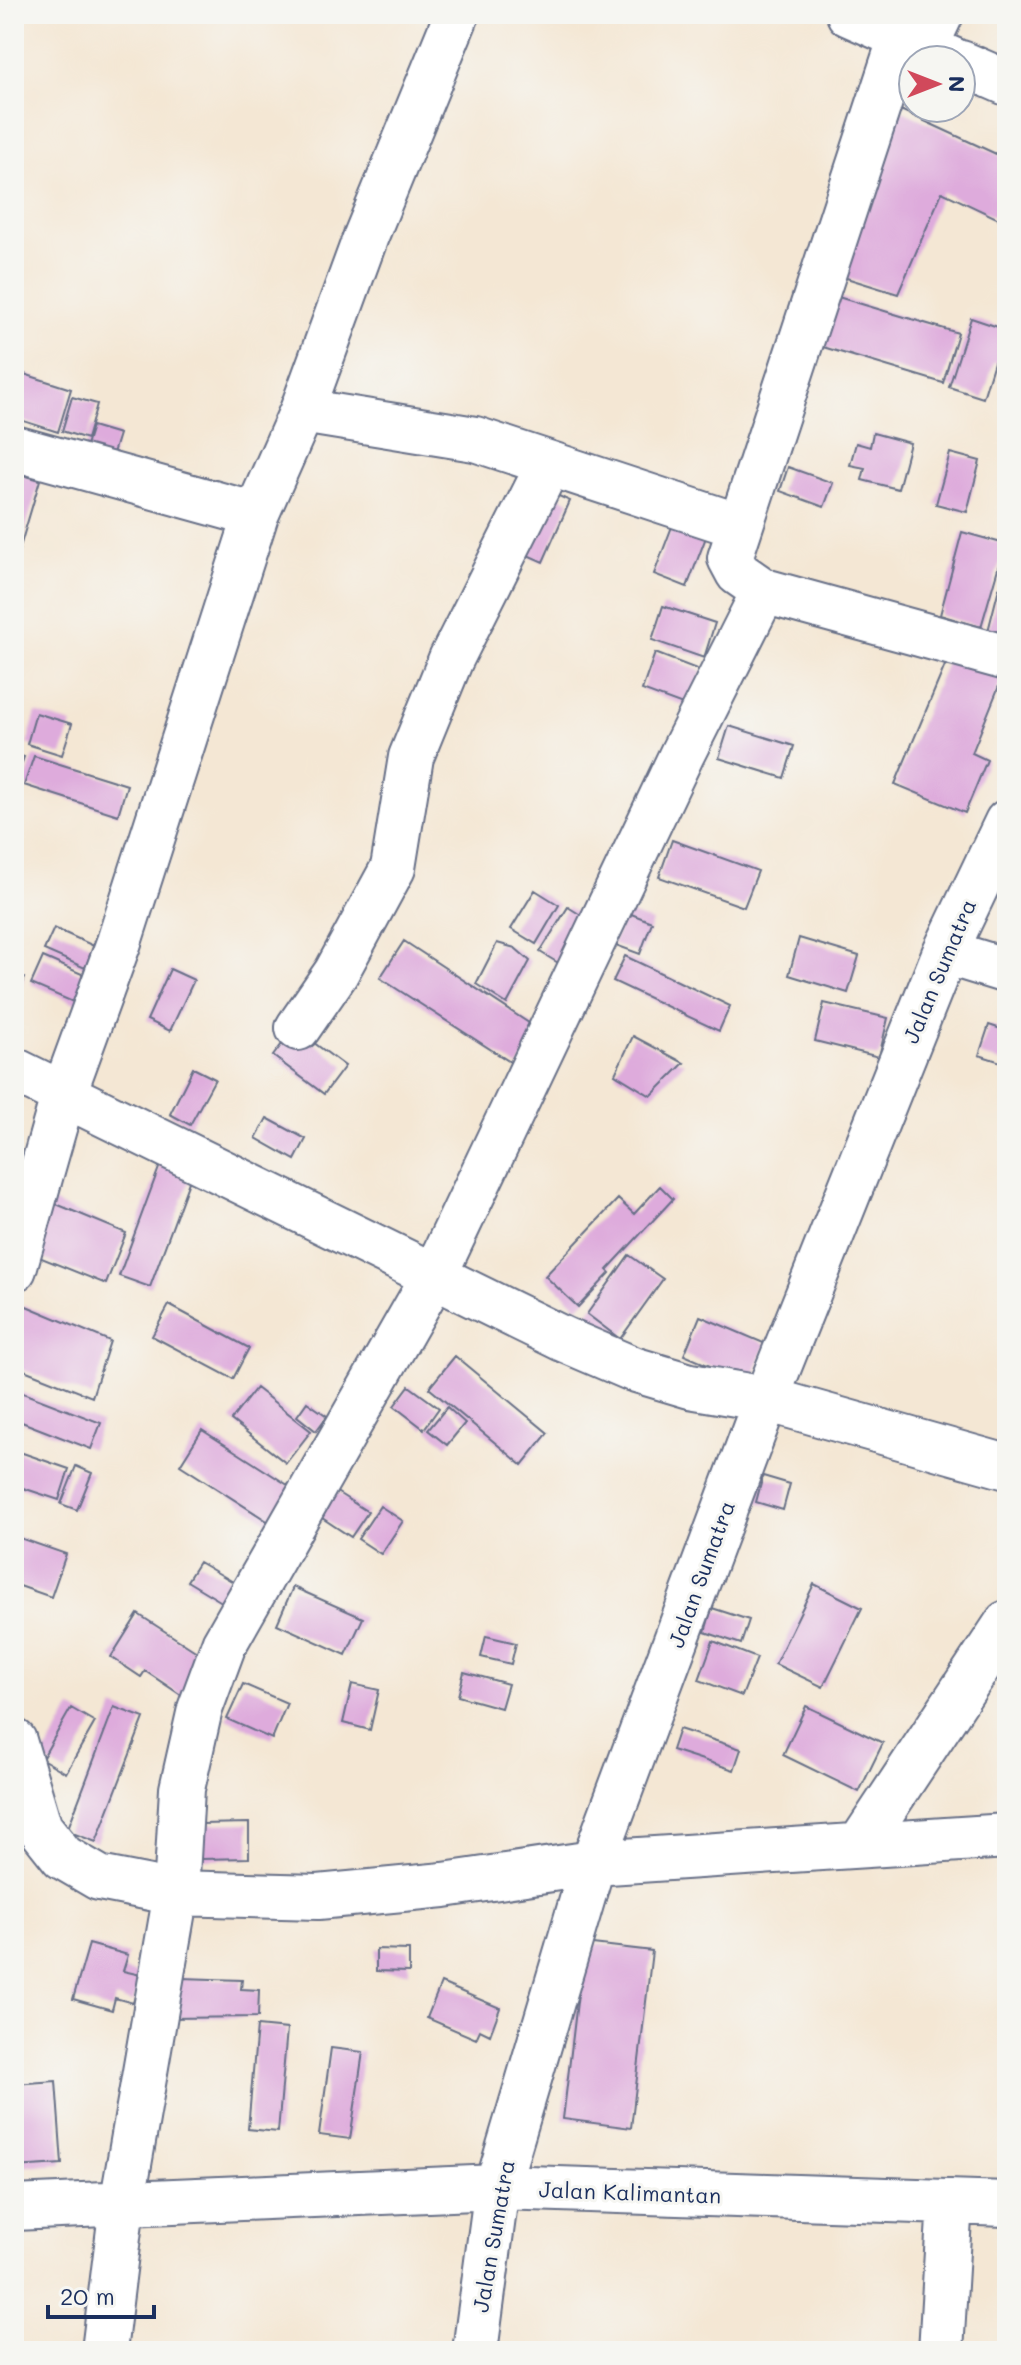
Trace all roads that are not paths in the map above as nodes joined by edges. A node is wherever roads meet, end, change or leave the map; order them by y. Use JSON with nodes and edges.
{"nodes":[{"id":1,"x":457,"y":14,"type":"edge"},
{"id":2,"x":849,"y":14,"type":"edge"},
{"id":3,"x":936,"y":44,"type":"edge"},
{"id":4,"x":977,"y":67,"type":"edge"},
{"id":5,"x":1007,"y":83,"type":"edge"},
{"id":6,"x":903,"y":124,"type":"edge"},
{"id":7,"x":302,"y":411,"type":"junction"},
{"id":8,"x":14,"y":448,"type":"edge"},
{"id":9,"x":549,"y":464,"type":"junction"},
{"id":10,"x":256,"y":515,"type":"junction"},
{"id":11,"x":739,"y":526,"type":"junction"},
{"id":12,"x":764,"y":591,"type":"junction"},
{"id":13,"x":1007,"y":658,"type":"edge"},
{"id":14,"x":1007,"y":822,"type":"edge"},
{"id":15,"x":945,"y":952,"type":"junction"},
{"id":16,"x":1007,"y":971,"type":"edge"},
{"id":17,"x":298,"y":1028,"type":"dead end"},
{"id":18,"x":14,"y":1070,"type":"edge"},
{"id":19,"x":64,"y":1093,"type":"junction"},
{"id":20,"x":14,"y":1269,"type":"edge"},
{"id":21,"x":434,"y":1276,"type":"junction"},
{"id":22,"x":766,"y":1399,"type":"junction"},
{"id":23,"x":1007,"y":1467,"type":"edge"},
{"id":24,"x":1007,"y":1623,"type":"edge"},
{"id":25,"x":14,"y":1741,"type":"edge"},
{"id":26,"x":1007,"y":1836,"type":"edge"},
{"id":27,"x":860,"y":1845,"type":"junction"},
{"id":28,"x":593,"y":1863,"type":"junction"},
{"id":29,"x":176,"y":1893,"type":"junction"},
{"id":30,"x":497,"y":2187,"type":"junction"},
{"id":31,"x":950,"y":2202,"type":"junction"},
{"id":32,"x":1007,"y":2204,"type":"edge"},
{"id":33,"x":122,"y":2205,"type":"junction"},
{"id":34,"x":14,"y":2208,"type":"edge"},
{"id":35,"x":104,"y":2351,"type":"edge"},
{"id":36,"x":475,"y":2351,"type":"edge"},
{"id":37,"x":941,"y":2351,"type":"edge"}],
"edges":[{"from":1,"to":7,"type":"main road"},
{"from":2,"to":3,"type":"main road"},
{"from":4,"to":5,"type":"main road"},
{"from":6,"to":11,"type":"main road"},
{"from":7,"to":9,"type":"main road"},
{"from":7,"to":10,"type":"main road"},
{"from":8,"to":10,"type":"main road"},
{"from":9,"to":11,"type":"main road"},
{"from":9,"to":17,"type":"main road"},
{"from":10,"to":19,"type":"main road"},
{"from":11,"to":12,"type":"main road"},
{"from":12,"to":13,"type":"main road"},
{"from":12,"to":21,"type":"main road"},
{"from":14,"to":15,"type":"main road","name":"Jalan Sumatra"},
{"from":15,"to":16,"type":"main road"},
{"from":15,"to":22,"type":"main road","name":"Jalan Sumatra"},
{"from":18,"to":19,"type":"main road"},
{"from":19,"to":20,"type":"main road"},
{"from":19,"to":21,"type":"main road"},
{"from":21,"to":22,"type":"main road"},
{"from":21,"to":29,"type":"main road"},
{"from":22,"to":23,"type":"main road"},
{"from":22,"to":28,"type":"main road","name":"Jalan Sumatra"},
{"from":24,"to":27,"type":"main road"},
{"from":25,"to":29,"type":"main road"},
{"from":26,"to":27,"type":"main road"},
{"from":27,"to":28,"type":"main road"},
{"from":28,"to":29,"type":"main road"},
{"from":28,"to":30,"type":"main road","name":"Jalan Sumatra"},
{"from":29,"to":33,"type":"main road"},
{"from":30,"to":31,"type":"main road","name":"Jalan Kalimantan"},
{"from":30,"to":33,"type":"main road","name":"Jalan Kalimantan"},
{"from":30,"to":36,"type":"main road","name":"Jalan Sumatra"},
{"from":31,"to":32,"type":"main road","name":"Jalan Kalimantan"},
{"from":31,"to":37,"type":"main road"},
{"from":33,"to":34,"type":"main road","name":"Jalan Kalimantan"},
{"from":33,"to":35,"type":"main road"}]}
